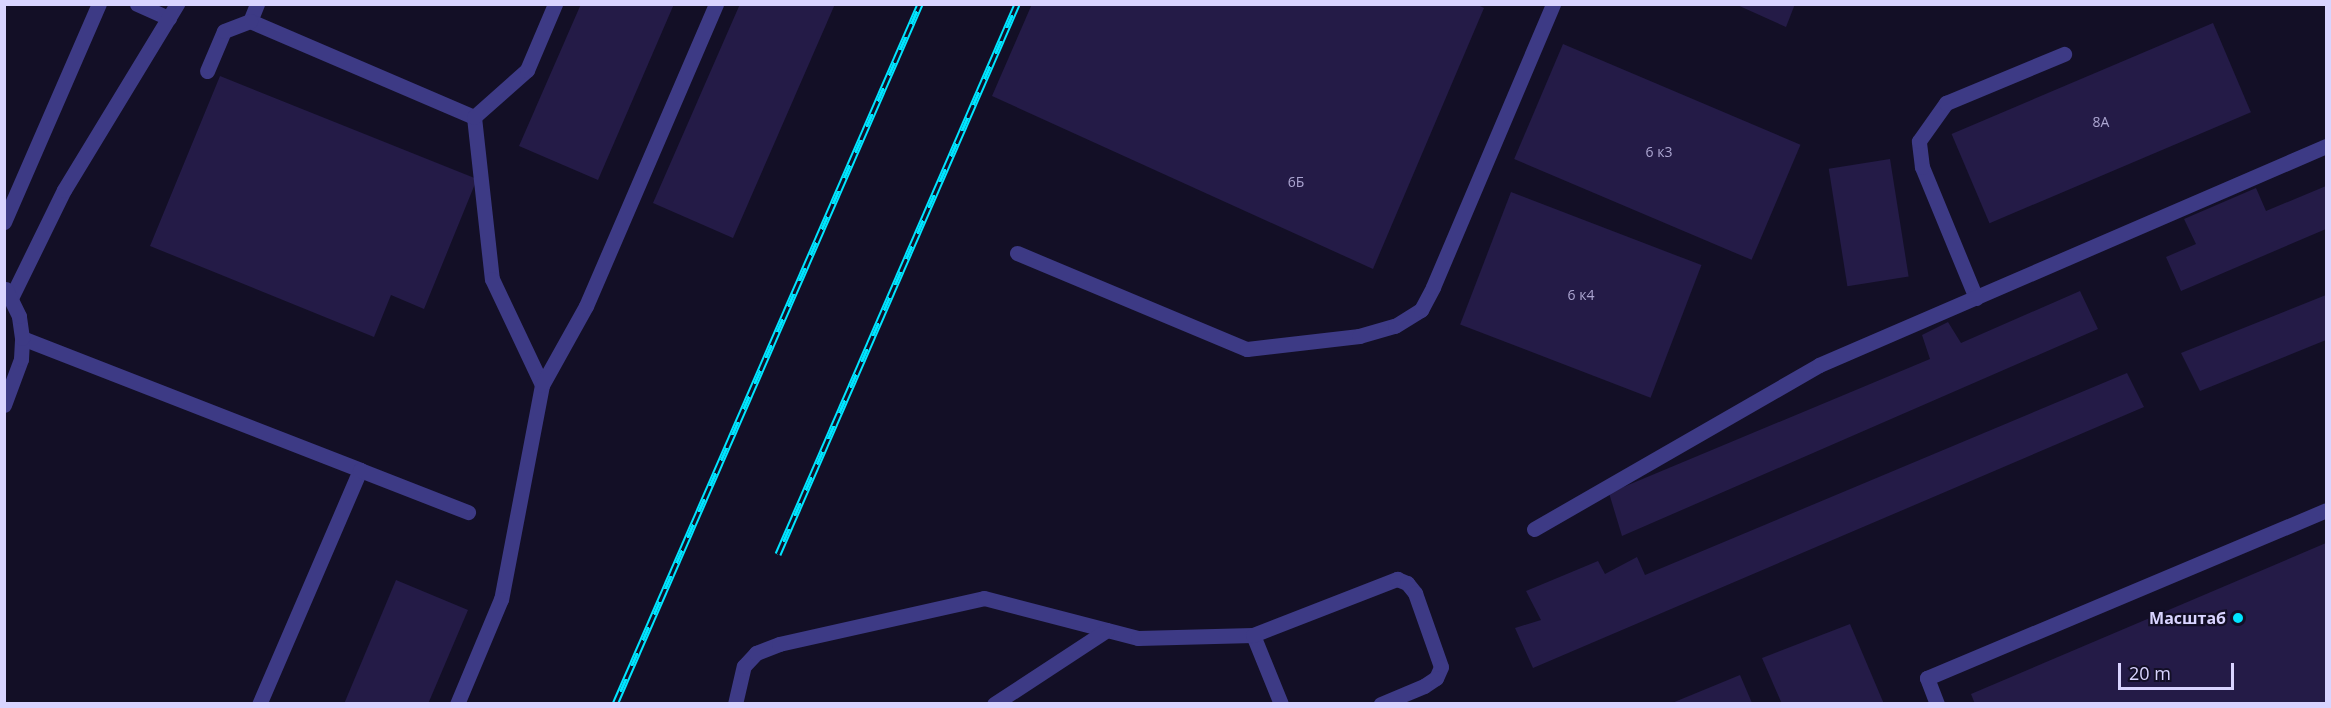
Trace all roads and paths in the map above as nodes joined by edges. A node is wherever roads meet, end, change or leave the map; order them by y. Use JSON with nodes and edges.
{"nodes":[{"id":1,"x":99,"y":4,"type":"edge"},
{"id":2,"x":137,"y":4,"type":"edge"},
{"id":3,"x":257,"y":4,"type":"edge"},
{"id":4,"x":555,"y":4,"type":"edge"},
{"id":5,"x":716,"y":4,"type":"edge"},
{"id":6,"x":1553,"y":4,"type":"edge"},
{"id":7,"x":173,"y":11,"type":"edge"},
{"id":8,"x":250,"y":21,"type":"junction"},
{"id":9,"x":2064,"y":54,"type":"dead end"},
{"id":10,"x":207,"y":71,"type":"dead end"},
{"id":11,"x":474,"y":117,"type":"junction"},
{"id":12,"x":2326,"y":147,"type":"edge"},
{"id":13,"x":4,"y":222,"type":"edge"},
{"id":14,"x":1017,"y":253,"type":"dead end"},
{"id":15,"x":8,"y":291,"type":"edge"},
{"id":16,"x":1977,"y":298,"type":"junction"},
{"id":17,"x":22,"y":338,"type":"junction"},
{"id":18,"x":542,"y":385,"type":"junction"},
{"id":19,"x":4,"y":405,"type":"edge"},
{"id":20,"x":360,"y":470,"type":"junction"},
{"id":21,"x":2326,"y":510,"type":"edge"},
{"id":22,"x":468,"y":512,"type":"dead end"},
{"id":23,"x":1534,"y":529,"type":"dead end"},
{"id":24,"x":1107,"y":630,"type":"junction"},
{"id":25,"x":1253,"y":635,"type":"junction"},
{"id":26,"x":259,"y":704,"type":"edge"},
{"id":27,"x":457,"y":704,"type":"edge"},
{"id":28,"x":735,"y":704,"type":"edge"},
{"id":29,"x":994,"y":704,"type":"edge"},
{"id":30,"x":1281,"y":704,"type":"edge"},
{"id":31,"x":1381,"y":704,"type":"edge"},
{"id":32,"x":1937,"y":704,"type":"edge"}],
"edges":[{"from":1,"to":13,"type":"lane"},
{"from":2,"to":7,"type":"lane"},
{"from":3,"to":8,"type":"lane"},
{"from":4,"to":11,"type":"lane"},
{"from":5,"to":18,"type":"lane"},
{"from":6,"to":14,"type":"lane"},
{"from":7,"to":15,"type":"lane"},
{"from":8,"to":10,"type":"lane"},
{"from":8,"to":11,"type":"lane"},
{"from":9,"to":16,"type":"lane"},
{"from":11,"to":18,"type":"lane"},
{"from":12,"to":16,"type":"lane"},
{"from":15,"to":17,"type":"lane"},
{"from":16,"to":23,"type":"lane"},
{"from":17,"to":19,"type":"lane"},
{"from":17,"to":20,"type":"lane"},
{"from":18,"to":27,"type":"lane"},
{"from":20,"to":22,"type":"lane"},
{"from":20,"to":26,"type":"lane"},
{"from":21,"to":32,"type":"lane"},
{"from":24,"to":25,"type":"lane"},
{"from":24,"to":28,"type":"lane"},
{"from":24,"to":29,"type":"lane"},
{"from":25,"to":30,"type":"lane"},
{"from":25,"to":31,"type":"lane"}]}
